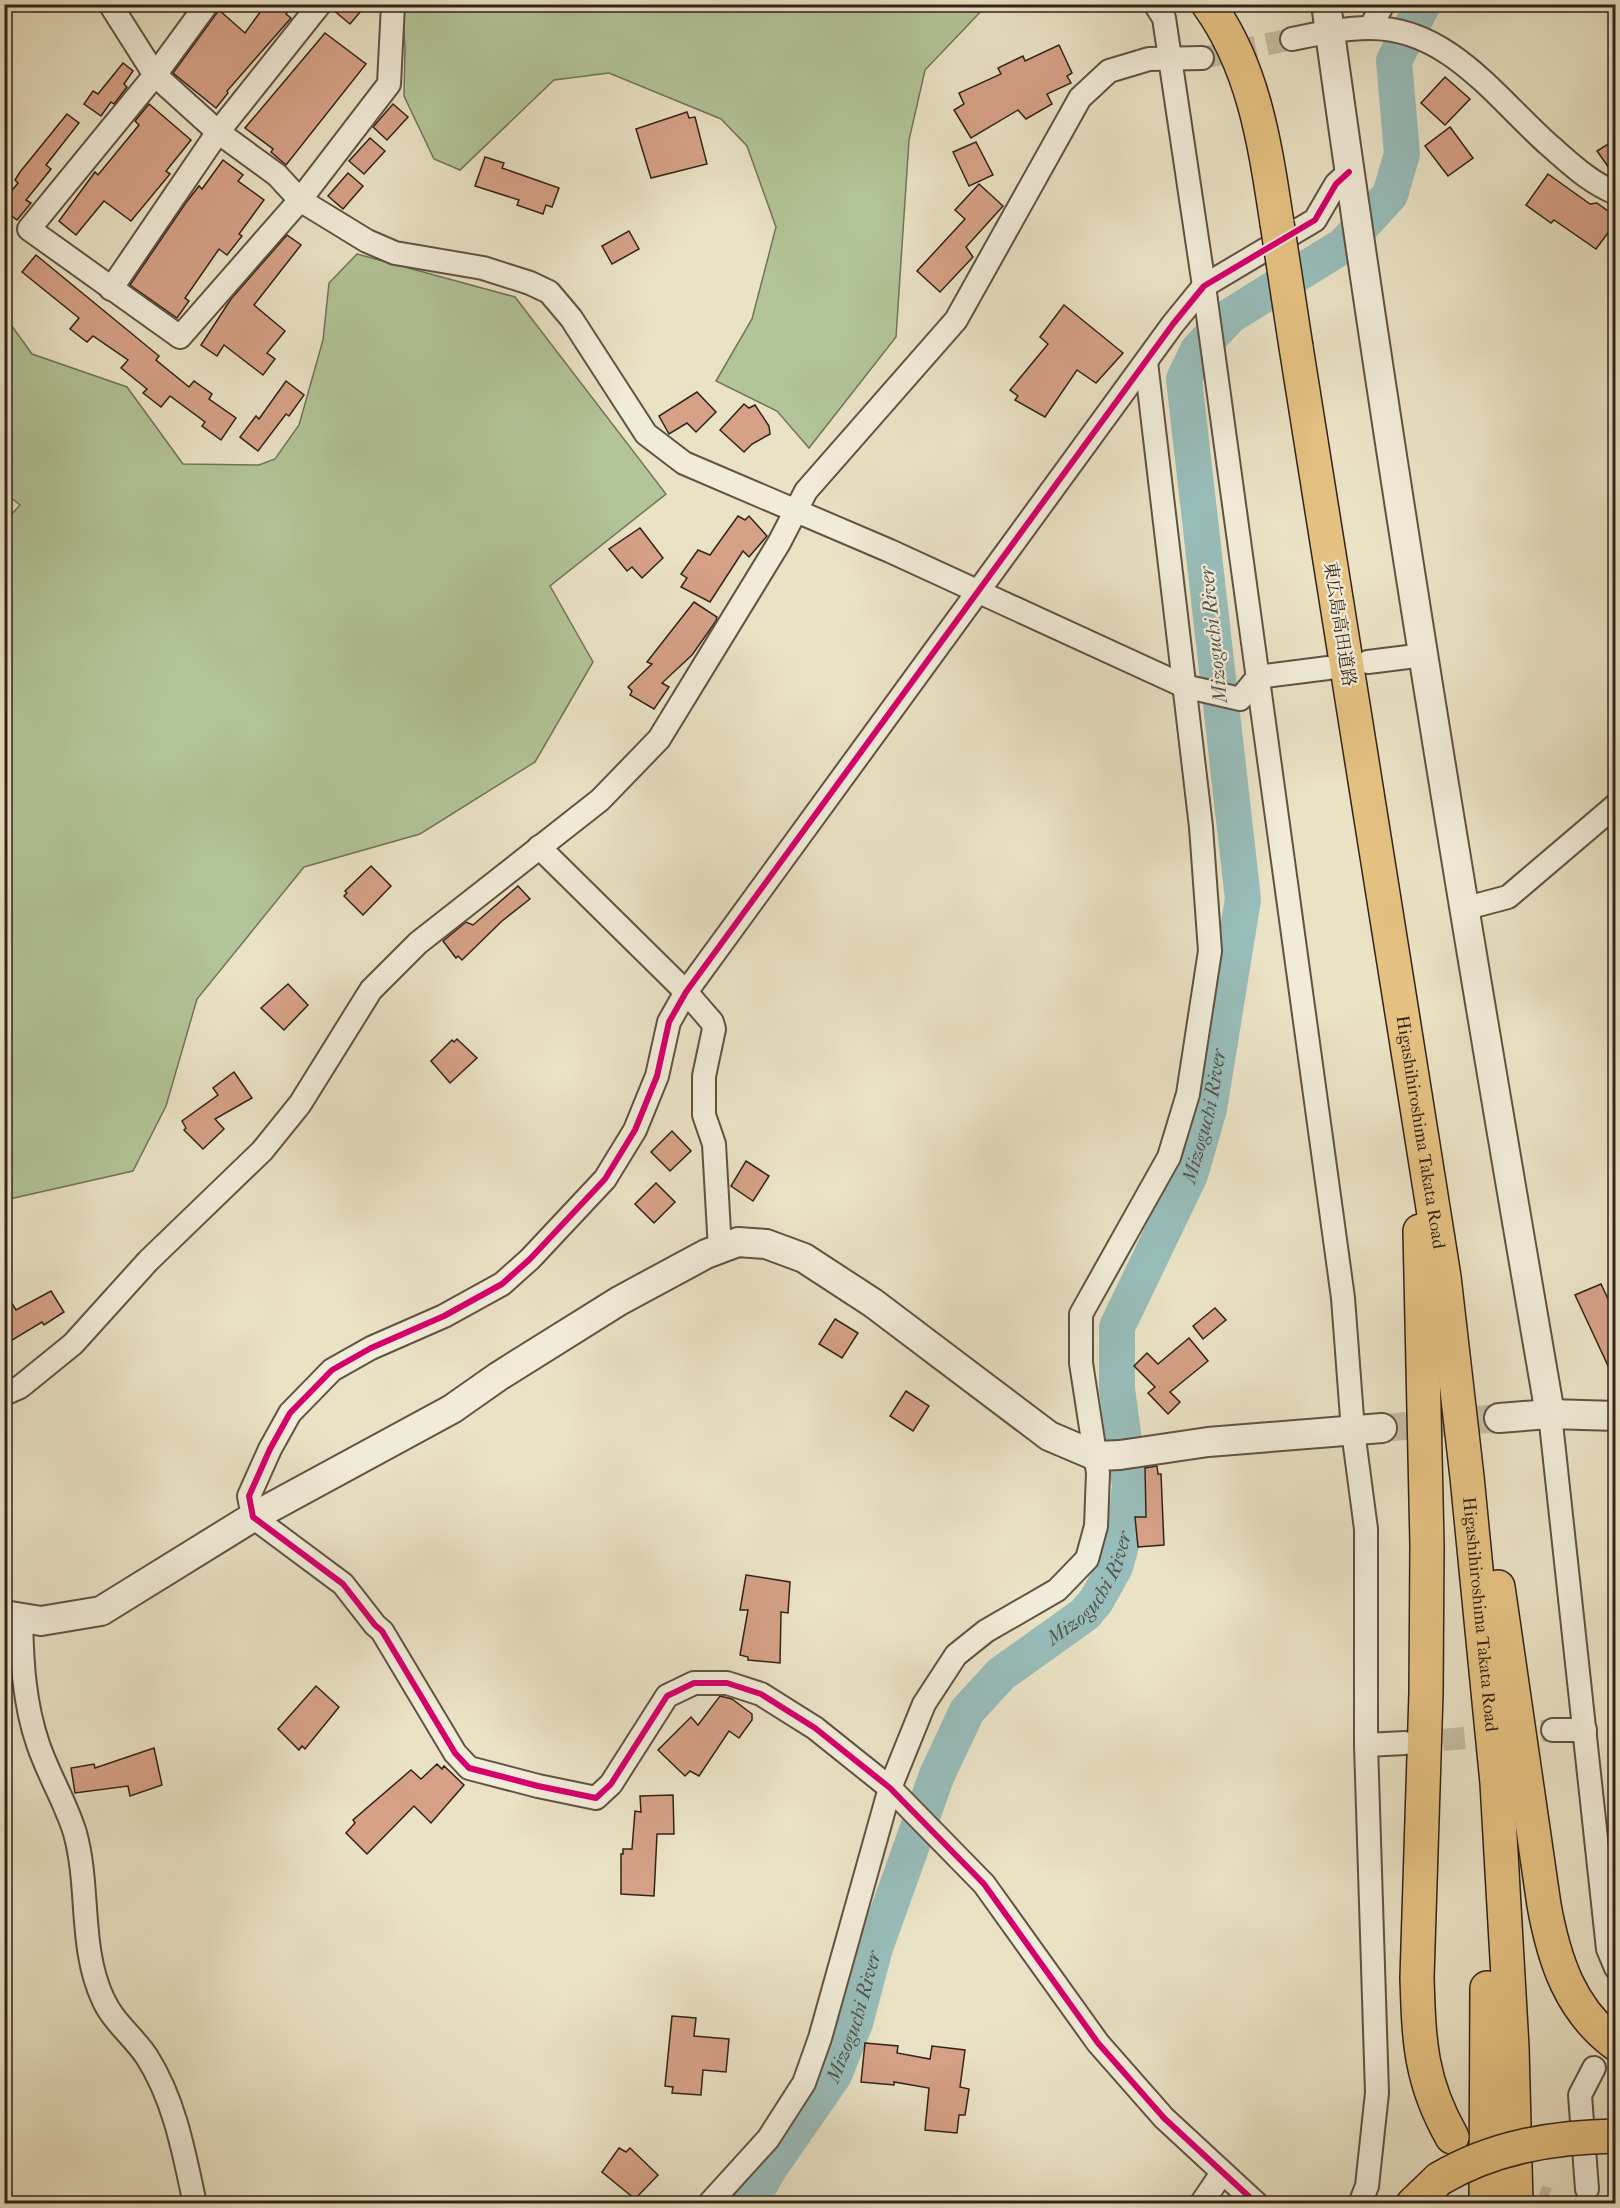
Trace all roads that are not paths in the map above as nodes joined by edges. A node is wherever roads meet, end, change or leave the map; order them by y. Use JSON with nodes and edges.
{"nodes":[{"id":1,"x":110,"y":4,"type":"edge"},
{"id":2,"x":207,"y":4,"type":"edge"},
{"id":3,"x":320,"y":4,"type":"edge"},
{"id":4,"x":393,"y":4,"type":"edge"},
{"id":5,"x":1155,"y":4,"type":"edge"},
{"id":6,"x":1208,"y":4,"type":"edge"},
{"id":7,"x":1383,"y":4,"type":"edge"},
{"id":8,"x":1328,"y":18,"type":"edge"},
{"id":9,"x":1378,"y":29,"type":"junction"},
{"id":10,"x":1292,"y":39,"type":"tunnel mouth"},
{"id":11,"x":1202,"y":58,"type":"tunnel mouth"},
{"id":12,"x":1170,"y":59,"type":"junction"},
{"id":13,"x":155,"y":75,"type":"junction"},
{"id":14,"x":218,"y":132,"type":"junction"},
{"id":15,"x":1349,"y":172,"type":"junction"},
{"id":16,"x":1616,"y":193,"type":"edge"},
{"id":17,"x":300,"y":200,"type":"junction"},
{"id":18,"x":1204,"y":286,"type":"junction"},
{"id":19,"x":111,"y":289,"type":"junction"},
{"id":20,"x":1146,"y":362,"type":"junction"},
{"id":21,"x":796,"y":511,"type":"junction"},
{"id":22,"x":979,"y":591,"type":"junction"},
{"id":23,"x":1424,"y":655,"type":"junction"},
{"id":24,"x":1368,"y":662,"type":"dead end"},
{"id":25,"x":1328,"y":668,"type":"dead end"},
{"id":26,"x":1258,"y":677,"type":"junction"},
{"id":27,"x":1184,"y":686,"type":"junction"},
{"id":28,"x":1616,"y":805,"type":"edge"},
{"id":29,"x":539,"y":847,"type":"junction"},
{"id":30,"x":1463,"y":909,"type":"junction"},
{"id":31,"x":686,"y":992,"type":"junction"},
{"id":32,"x":1403,"y":1024,"type":"junction"},
{"id":33,"x":1419,"y":1194,"type":"junction"},
{"id":34,"x":720,"y":1250,"type":"junction"},
{"id":35,"x":1444,"y":1277,"type":"junction"},
{"id":36,"x":4,"y":1394,"type":"edge"},
{"id":37,"x":1550,"y":1414,"type":"junction"},
{"id":38,"x":1616,"y":1416,"type":"edge"},
{"id":39,"x":1498,"y":1418,"type":"tunnel mouth"},
{"id":40,"x":1382,"y":1428,"type":"tunnel mouth"},
{"id":41,"x":1353,"y":1431,"type":"junction"},
{"id":42,"x":1096,"y":1456,"type":"junction"},
{"id":43,"x":253,"y":1517,"type":"junction"},
{"id":44,"x":13,"y":1617,"type":"edge"},
{"id":45,"x":13,"y":1678,"type":"edge"},
{"id":46,"x":1553,"y":1730,"type":"tunnel mouth"},
{"id":47,"x":1585,"y":1730,"type":"junction"},
{"id":48,"x":1405,"y":1743,"type":"tunnel mouth"},
{"id":49,"x":1366,"y":1745,"type":"junction"},
{"id":50,"x":890,"y":1788,"type":"junction"},
{"id":51,"x":1608,"y":1884,"type":"edge"},
{"id":52,"x":1616,"y":1968,"type":"edge"},
{"id":53,"x":1605,"y":2056,"type":"edge"},
{"id":54,"x":1616,"y":2136,"type":"edge"},
{"id":55,"x":1452,"y":2137,"type":"dead end"},
{"id":56,"x":1501,"y":2165,"type":"junction"},
{"id":57,"x":1222,"y":2173,"type":"junction"},
{"id":58,"x":1587,"y":2189,"type":"dead end"},
{"id":59,"x":195,"y":2204,"type":"edge"},
{"id":60,"x":709,"y":2204,"type":"edge"},
{"id":61,"x":1202,"y":2204,"type":"edge"},
{"id":62,"x":1257,"y":2204,"type":"edge"},
{"id":63,"x":1360,"y":2204,"type":"edge"},
{"id":64,"x":1413,"y":2204,"type":"edge"},
{"id":65,"x":1486,"y":2204,"type":"edge"},
{"id":66,"x":1516,"y":2204,"type":"tunnel mouth"}],
"edges":[{"from":1,"to":13,"type":"street"},
{"from":2,"to":13,"type":"street"},
{"from":3,"to":14,"type":"street"},
{"from":4,"to":17,"type":"street"},
{"from":5,"to":12,"type":"street"},
{"from":6,"to":32,"type":"highway","name":"東広島高田道路","bridge":true},
{"from":7,"to":9,"type":"street"},
{"from":8,"to":9,"type":"street"},
{"from":8,"to":10,"type":"street"},
{"from":8,"to":15,"type":"street"},
{"from":9,"to":16,"type":"street"},
{"from":11,"to":12,"type":"street"},
{"from":12,"to":18,"type":"street"},
{"from":12,"to":21,"type":"street"},
{"from":13,"to":14,"type":"street"},
{"from":13,"to":19,"type":"street"},
{"from":14,"to":17,"type":"street"},
{"from":14,"to":19,"type":"street"},
{"from":15,"to":18,"type":"street"},
{"from":15,"to":23,"type":"street"},
{"from":17,"to":19,"type":"street"},
{"from":17,"to":21,"type":"street"},
{"from":18,"to":20,"type":"street"},
{"from":18,"to":26,"type":"street"},
{"from":20,"to":22,"type":"street"},
{"from":20,"to":27,"type":"street"},
{"from":21,"to":22,"type":"street"},
{"from":21,"to":29,"type":"street"},
{"from":22,"to":27,"type":"street"},
{"from":22,"to":31,"type":"street"},
{"from":23,"to":24,"type":"street"},
{"from":23,"to":30,"type":"street"},
{"from":25,"to":26,"type":"street"},
{"from":26,"to":27,"type":"street"},
{"from":26,"to":41,"type":"street"},
{"from":27,"to":42,"type":"street"},
{"from":28,"to":30,"type":"street"},
{"from":29,"to":31,"type":"street"},
{"from":29,"to":36,"type":"street"},
{"from":30,"to":37,"type":"street"},
{"from":31,"to":34,"type":"street"},
{"from":31,"to":43,"type":"street"},
{"from":32,"to":33,"type":"highway","name":"Higashihiroshima Takata Road"},
{"from":32,"to":35,"type":"highway","name":"Higashihiroshima Takata Road"},
{"from":33,"to":55,"type":"highway"},
{"from":33,"to":56,"type":"highway","name":"Higashihiroshima Takata Road"},
{"from":34,"to":42,"type":"street"},
{"from":34,"to":43,"type":"street"},
{"from":35,"to":53,"type":"highway"},
{"from":35,"to":56,"type":"highway","name":"Higashihiroshima Takata Road"},
{"from":37,"to":38,"type":"street"},
{"from":37,"to":39,"type":"street"},
{"from":37,"to":47,"type":"street"},
{"from":40,"to":41,"type":"street"},
{"from":41,"to":42,"type":"street"},
{"from":41,"to":49,"type":"street"},
{"from":42,"to":50,"type":"street"},
{"from":43,"to":44,"type":"street"},
{"from":43,"to":50,"type":"street"},
{"from":44,"to":45,"type":"street"},
{"from":45,"to":59,"type":"street"},
{"from":46,"to":47,"type":"street"},
{"from":47,"to":51,"type":"street"},
{"from":48,"to":49,"type":"street"},
{"from":49,"to":63,"type":"street"},
{"from":50,"to":57,"type":"street"},
{"from":50,"to":60,"type":"street"},
{"from":51,"to":52,"type":"street"},
{"from":53,"to":58,"type":"street"},
{"from":54,"to":64,"type":"highway","bridge":true},
{"from":56,"to":65,"type":"highway"},
{"from":56,"to":66,"type":"highway"},
{"from":57,"to":61,"type":"street"},
{"from":57,"to":62,"type":"street"}]}
